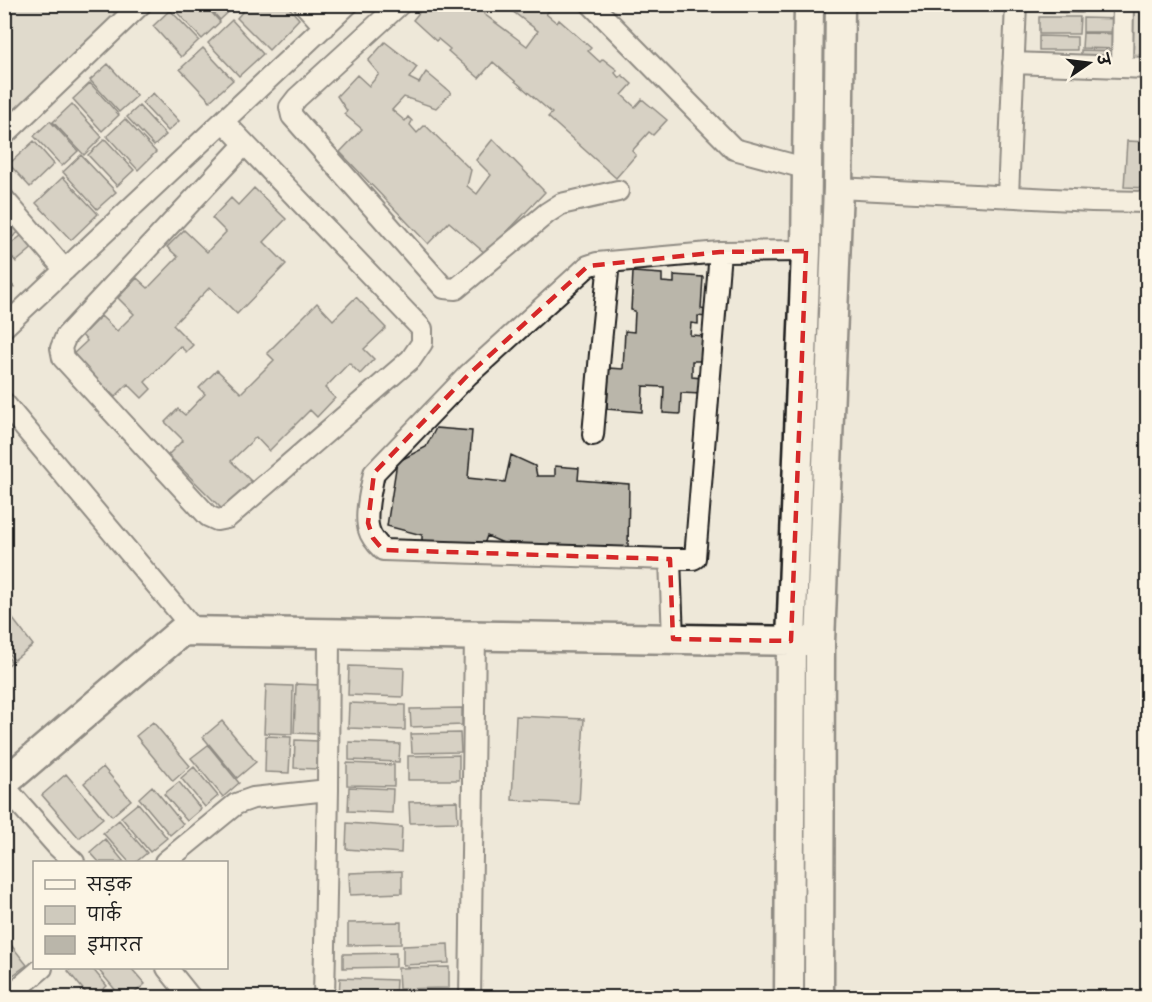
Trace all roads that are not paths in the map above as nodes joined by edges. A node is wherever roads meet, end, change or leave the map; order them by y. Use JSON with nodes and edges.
{"nodes":[{"id":1,"x":304,"y":4,"type":"edge"},
{"id":2,"x":348,"y":4,"type":"edge"},
{"id":3,"x":400,"y":4,"type":"edge"},
{"id":4,"x":591,"y":4,"type":"edge"},
{"id":5,"x":809,"y":4,"type":"edge"},
{"id":6,"x":840,"y":4,"type":"edge"},
{"id":7,"x":1016,"y":4,"type":"edge"},
{"id":8,"x":1123,"y":4,"type":"edge"},
{"id":9,"x":133,"y":7,"type":"edge"},
{"id":10,"x":325,"y":27,"type":"junction"},
{"id":11,"x":1012,"y":63,"type":"junction"},
{"id":12,"x":1122,"y":67,"type":"junction"},
{"id":13,"x":1148,"y":68,"type":"edge"},
{"id":14,"x":224,"y":122,"type":"junction"},
{"id":15,"x":4,"y":135,"type":"edge"},
{"id":16,"x":245,"y":144,"type":"junction"},
{"id":17,"x":808,"y":170,"type":"junction"},
{"id":18,"x":838,"y":188,"type":"junction"},
{"id":19,"x":618,"y":191,"type":"dead end"},
{"id":20,"x":1008,"y":196,"type":"junction"},
{"id":21,"x":4,"y":199,"type":"edge"},
{"id":22,"x":1148,"y":202,"type":"edge"},
{"id":23,"x":806,"y":251,"type":"junction"},
{"id":24,"x":720,"y":252,"type":"junction"},
{"id":25,"x":609,"y":262,"type":"junction"},
{"id":26,"x":65,"y":270,"type":"junction"},
{"id":27,"x":4,"y":327,"type":"edge"},
{"id":28,"x":4,"y":404,"type":"edge"},
{"id":29,"x":593,"y":435,"type":"dead end"},
{"id":30,"x":670,"y":559,"type":"junction"},
{"id":31,"x":195,"y":631,"type":"junction"},
{"id":32,"x":329,"y":633,"type":"junction"},
{"id":33,"x":475,"y":636,"type":"junction"},
{"id":34,"x":673,"y":639,"type":"junction"},
{"id":35,"x":790,"y":641,"type":"junction"},
{"id":36,"x":820,"y":642,"type":"junction"},
{"id":37,"x":4,"y":785,"type":"edge"},
{"id":38,"x":328,"y":790,"type":"junction"},
{"id":39,"x":73,"y":861,"type":"edge"},
{"id":40,"x":166,"y":861,"type":"edge"},
{"id":41,"x":41,"y":969,"type":"edge"},
{"id":42,"x":168,"y":969,"type":"edge"},
{"id":43,"x":8,"y":998,"type":"edge"},
{"id":44,"x":191,"y":998,"type":"edge"},
{"id":45,"x":324,"y":998,"type":"edge"},
{"id":46,"x":470,"y":998,"type":"edge"},
{"id":47,"x":789,"y":998,"type":"edge"},
{"id":48,"x":819,"y":998,"type":"edge"}],
"edges":[{"from":1,"to":10,"type":"street"},
{"from":2,"to":10,"type":"street"},
{"from":3,"to":19,"type":"street"},
{"from":4,"to":17,"type":"street"},
{"from":5,"to":17,"type":"street"},
{"from":6,"to":18,"type":"street"},
{"from":7,"to":11,"type":"street"},
{"from":8,"to":12,"type":"street"},
{"from":9,"to":15,"type":"street"},
{"from":10,"to":14,"type":"street"},
{"from":11,"to":12,"type":"street"},
{"from":11,"to":20,"type":"street"},
{"from":12,"to":13,"type":"street"},
{"from":14,"to":16,"type":"street"},
{"from":14,"to":26,"type":"street"},
{"from":16,"to":16,"type":"street"},
{"from":17,"to":23,"type":"street"},
{"from":18,"to":20,"type":"street"},
{"from":18,"to":36,"type":"street"},
{"from":20,"to":22,"type":"street"},
{"from":21,"to":26,"type":"street"},
{"from":23,"to":24,"type":"street"},
{"from":23,"to":35,"type":"street"},
{"from":24,"to":25,"type":"street"},
{"from":24,"to":30,"type":"street"},
{"from":25,"to":29,"type":"street"},
{"from":25,"to":30,"type":"street"},
{"from":26,"to":27,"type":"street"},
{"from":28,"to":31,"type":"street"},
{"from":30,"to":34,"type":"street"},
{"from":31,"to":32,"type":"street"},
{"from":31,"to":37,"type":"street"},
{"from":32,"to":33,"type":"street"},
{"from":32,"to":38,"type":"street"},
{"from":33,"to":34,"type":"street"},
{"from":33,"to":46,"type":"street"},
{"from":34,"to":35,"type":"street"},
{"from":35,"to":36,"type":"street"},
{"from":35,"to":47,"type":"street"},
{"from":36,"to":48,"type":"street"},
{"from":37,"to":39,"type":"street"},
{"from":38,"to":40,"type":"street"},
{"from":38,"to":45,"type":"street"},
{"from":41,"to":43,"type":"street"},
{"from":42,"to":44,"type":"street"}]}
